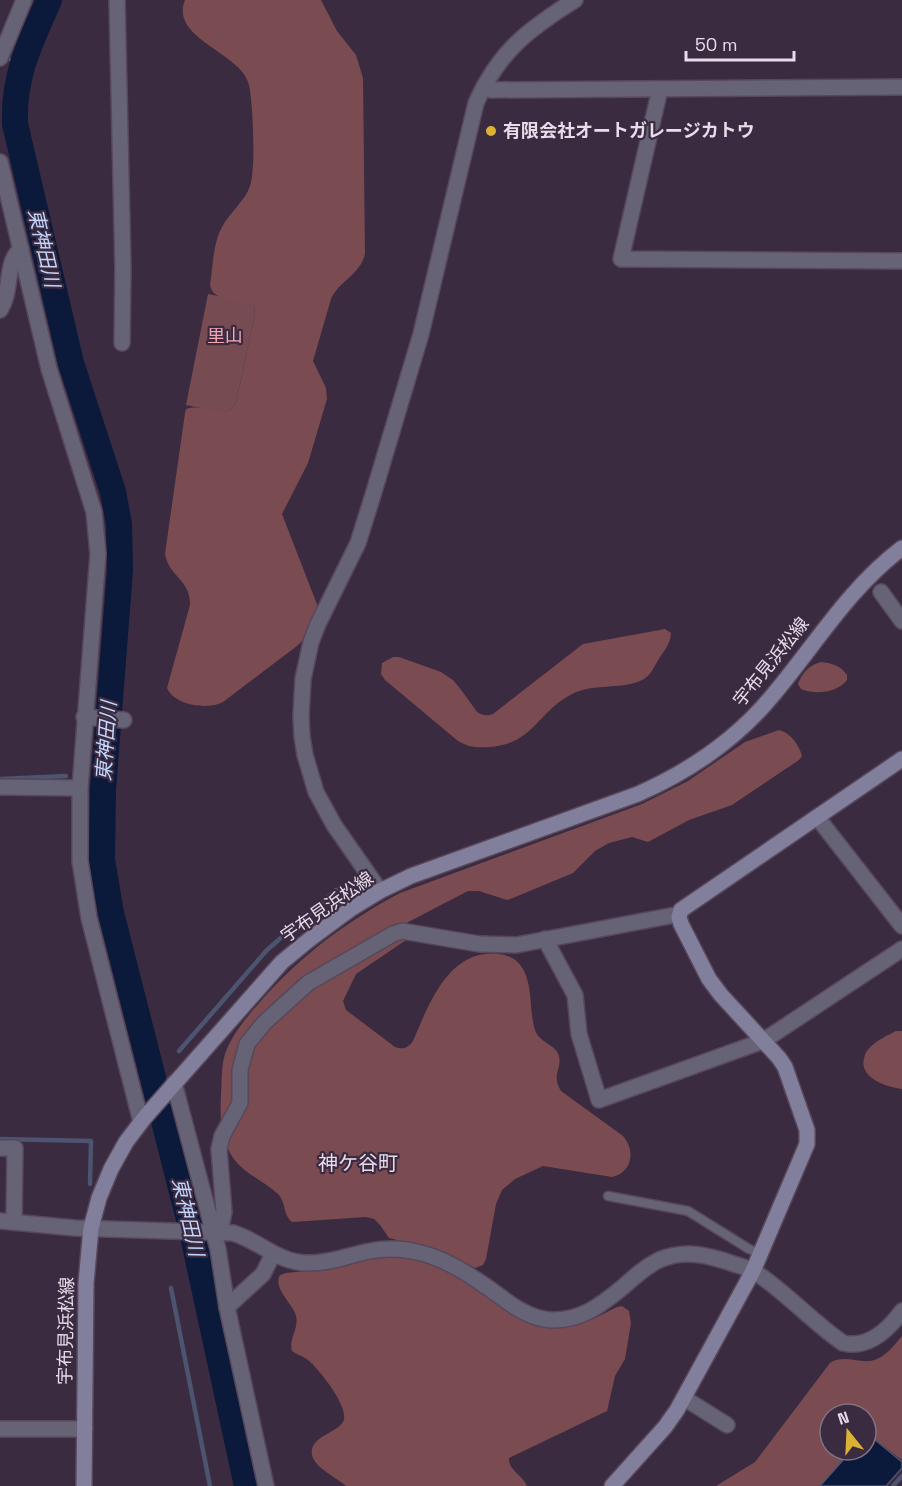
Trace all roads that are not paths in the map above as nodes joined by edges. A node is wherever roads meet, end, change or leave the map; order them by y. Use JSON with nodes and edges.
{"nodes":[{"id":1,"x":24,"y":0,"type":"edge"},
{"id":2,"x":117,"y":0,"type":"edge"},
{"id":3,"x":575,"y":0,"type":"edge"},
{"id":4,"x":0,"y":58,"type":"edge"},
{"id":5,"x":484,"y":87,"type":"junction"},
{"id":6,"x":902,"y":87,"type":"edge"},
{"id":7,"x":660,"y":89,"type":"junction"},
{"id":8,"x":0,"y":162,"type":"edge"},
{"id":9,"x":5,"y":210,"type":"edge"},
{"id":10,"x":21,"y":249,"type":"junction"},
{"id":11,"x":902,"y":261,"type":"edge"},
{"id":12,"x":0,"y":310,"type":"edge"},
{"id":13,"x":122,"y":343,"type":"dead end"},
{"id":14,"x":902,"y":548,"type":"edge"},
{"id":15,"x":881,"y":592,"type":"dead end"},
{"id":16,"x":902,"y":621,"type":"edge"},
{"id":17,"x":86,"y":717,"type":"junction"},
{"id":18,"x":124,"y":720,"type":"dead end"},
{"id":19,"x":902,"y":759,"type":"edge"},
{"id":20,"x":0,"y":787,"type":"edge"},
{"id":21,"x":80,"y":788,"type":"junction"},
{"id":22,"x":817,"y":817,"type":"junction"},
{"id":23,"x":380,"y":891,"type":"junction"},
{"id":24,"x":680,"y":914,"type":"junction"},
{"id":25,"x":902,"y":926,"type":"edge"},
{"id":26,"x":545,"y":939,"type":"junction"},
{"id":27,"x":902,"y":949,"type":"edge"},
{"id":28,"x":763,"y":1041,"type":"junction"},
{"id":29,"x":173,"y":1084,"type":"junction"},
{"id":30,"x":143,"y":1120,"type":"junction"},
{"id":31,"x":0,"y":1148,"type":"edge"},
{"id":32,"x":608,"y":1196,"type":"dead end"},
{"id":33,"x":7,"y":1222,"type":"edge"},
{"id":34,"x":91,"y":1228,"type":"junction"},
{"id":35,"x":211,"y":1232,"type":"junction"},
{"id":36,"x":273,"y":1254,"type":"junction"},
{"id":37,"x":761,"y":1254,"type":"junction"},
{"id":38,"x":753,"y":1271,"type":"junction"},
{"id":39,"x":227,"y":1307,"type":"junction"},
{"id":40,"x":902,"y":1311,"type":"edge"},
{"id":41,"x":684,"y":1398,"type":"junction"},
{"id":42,"x":727,"y":1425,"type":"dead end"},
{"id":43,"x":0,"y":1429,"type":"edge"},
{"id":44,"x":85,"y":1429,"type":"junction"},
{"id":45,"x":84,"y":1486,"type":"edge"},
{"id":46,"x":266,"y":1486,"type":"edge"},
{"id":47,"x":612,"y":1486,"type":"edge"}],
"edges":[{"from":1,"to":4,"type":"street"},
{"from":2,"to":13,"type":"street"},
{"from":3,"to":5,"type":"street"},
{"from":5,"to":7,"type":"street"},
{"from":5,"to":23,"type":"street"},
{"from":6,"to":7,"type":"street"},
{"from":7,"to":11,"type":"street"},
{"from":8,"to":9,"type":"street"},
{"from":9,"to":10,"type":"street"},
{"from":10,"to":12,"type":"street"},
{"from":10,"to":17,"type":"street"},
{"from":14,"to":23,"type":"main road","name":"宇布見浜松線"},
{"from":15,"to":16,"type":"street"},
{"from":17,"to":18,"type":"street"},
{"from":17,"to":21,"type":"street"},
{"from":19,"to":22,"type":"main road"},
{"from":20,"to":21,"type":"street"},
{"from":21,"to":30,"type":"street"},
{"from":22,"to":24,"type":"main road"},
{"from":22,"to":25,"type":"street"},
{"from":23,"to":29,"type":"main road","name":"宇布見浜松線"},
{"from":24,"to":26,"type":"street"},
{"from":24,"to":28,"type":"main road"},
{"from":26,"to":28,"type":"street"},
{"from":26,"to":35,"type":"street"},
{"from":27,"to":28,"type":"street"},
{"from":28,"to":37,"type":"main road"},
{"from":29,"to":30,"type":"main road","name":"宇布見浜松線"},
{"from":29,"to":35,"type":"street"},
{"from":30,"to":34,"type":"main road","name":"宇布見浜松線"},
{"from":31,"to":33,"type":"street"},
{"from":32,"to":37,"type":"lane"},
{"from":33,"to":34,"type":"street"},
{"from":34,"to":35,"type":"street"},
{"from":34,"to":44,"type":"main road","name":"宇布見浜松線"},
{"from":35,"to":36,"type":"street"},
{"from":35,"to":39,"type":"street"},
{"from":36,"to":38,"type":"street"},
{"from":36,"to":39,"type":"street"},
{"from":37,"to":38,"type":"main road"},
{"from":38,"to":40,"type":"street"},
{"from":38,"to":41,"type":"main road"},
{"from":39,"to":46,"type":"street"},
{"from":41,"to":42,"type":"street"},
{"from":41,"to":47,"type":"main road"},
{"from":43,"to":44,"type":"street"},
{"from":44,"to":45,"type":"main road","name":"宇布見浜松線"}]}
